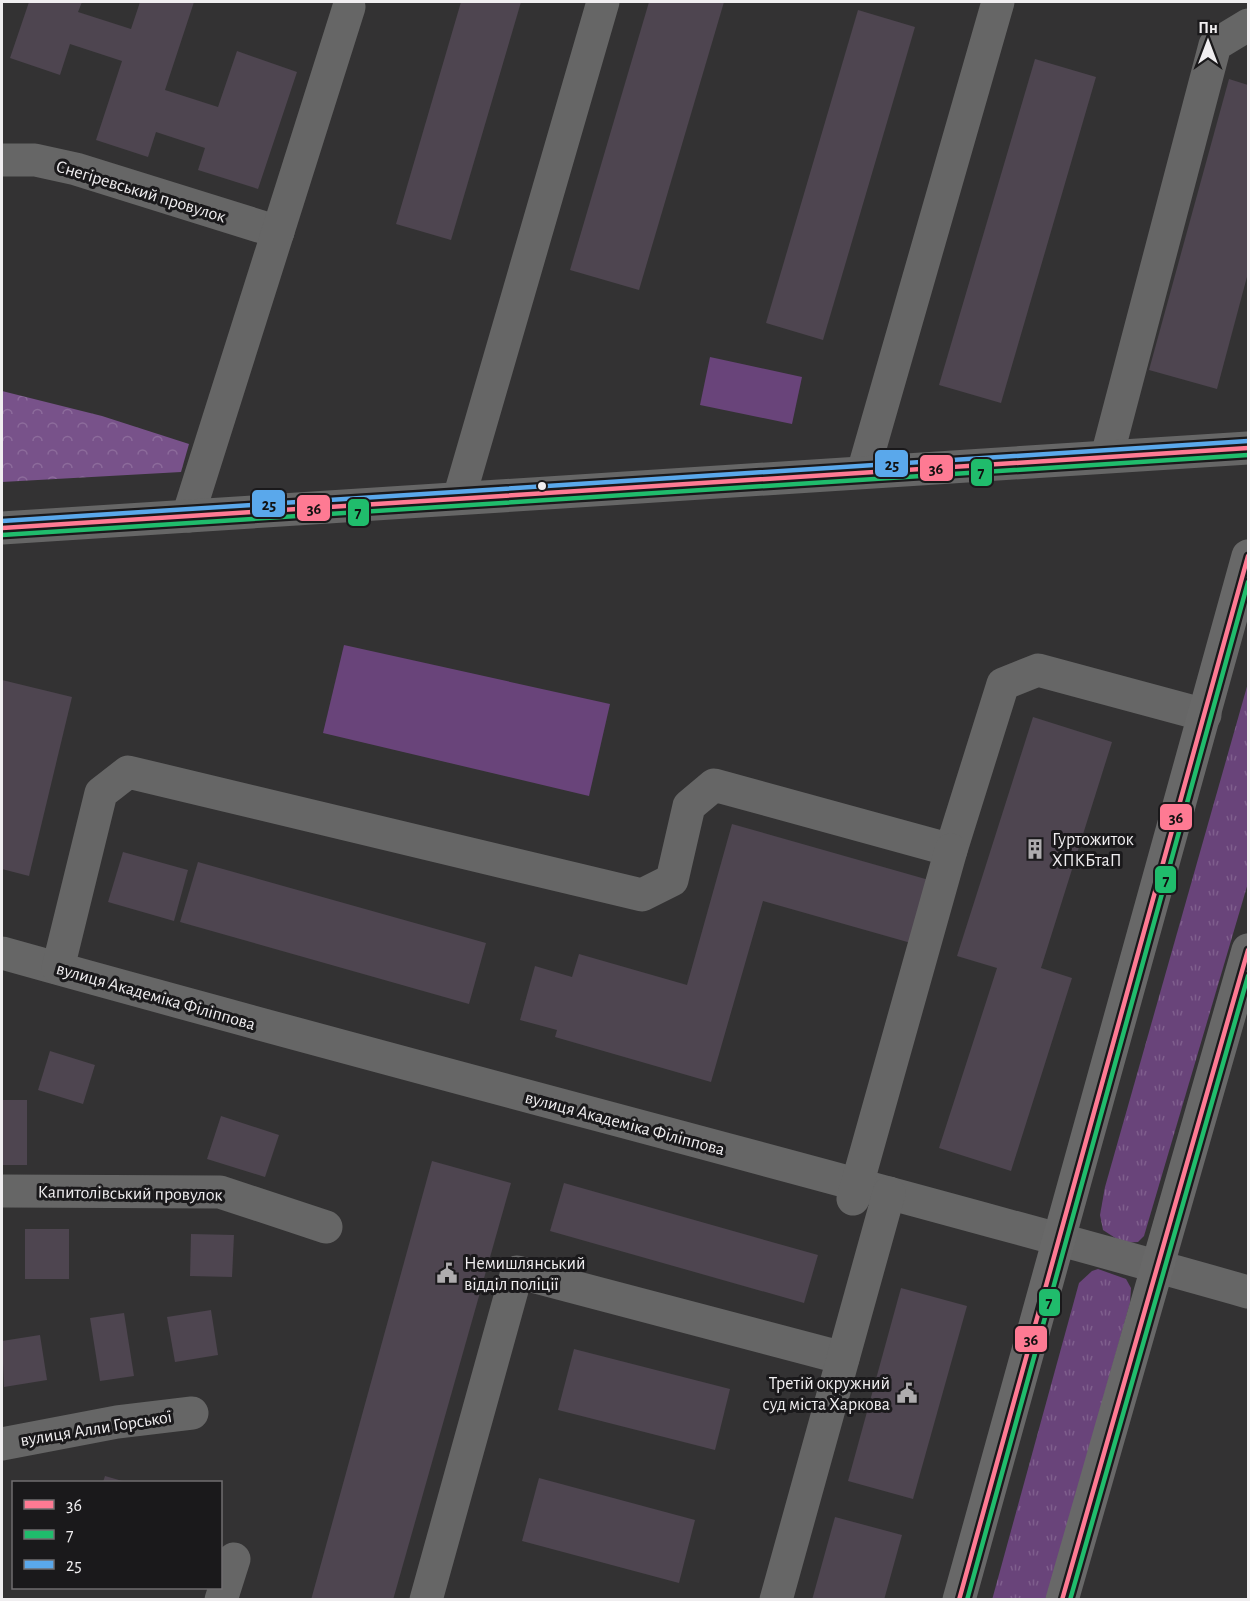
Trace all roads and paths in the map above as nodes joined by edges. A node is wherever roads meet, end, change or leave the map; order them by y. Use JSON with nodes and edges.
{"nodes":[{"id":1,"x":603,"y":2,"type":"edge"},
{"id":2,"x":998,"y":2,"type":"edge"},
{"id":3,"x":349,"y":7,"type":"dead end"},
{"id":4,"x":1248,"y":25,"type":"edge"},
{"id":5,"x":2,"y":160,"type":"edge"},
{"id":6,"x":278,"y":232,"type":"junction"},
{"id":7,"x":1248,"y":448,"type":"edge"},
{"id":8,"x":1107,"y":456,"type":"junction"},
{"id":9,"x":863,"y":472,"type":"junction"},
{"id":10,"x":459,"y":498,"type":"junction"},
{"id":11,"x":188,"y":516,"type":"junction"},
{"id":12,"x":2,"y":528,"type":"edge"},
{"id":13,"x":1248,"y":556,"type":"edge"},
{"id":14,"x":1205,"y":715,"type":"junction"},
{"id":15,"x":951,"y":850,"type":"junction"},
{"id":16,"x":1248,"y":950,"type":"edge"},
{"id":17,"x":2,"y":953,"type":"edge"},
{"id":18,"x":58,"y":968,"type":"junction"},
{"id":19,"x":2,"y":1191,"type":"edge"},
{"id":20,"x":855,"y":1192,"type":"junction"},
{"id":21,"x":889,"y":1193,"type":"junction"},
{"id":22,"x":326,"y":1227,"type":"dead end"},
{"id":23,"x":1059,"y":1238,"type":"junction"},
{"id":24,"x":1157,"y":1267,"type":"junction"},
{"id":25,"x":1248,"y":1292,"type":"edge"},
{"id":26,"x":843,"y":1358,"type":"junction"},
{"id":27,"x":192,"y":1413,"type":"dead end"},
{"id":28,"x":2,"y":1444,"type":"edge"},
{"id":29,"x":234,"y":1559,"type":"dead end"},
{"id":30,"x":221,"y":1599,"type":"edge"},
{"id":31,"x":426,"y":1599,"type":"edge"},
{"id":32,"x":776,"y":1599,"type":"edge"},
{"id":33,"x":959,"y":1599,"type":"edge"},
{"id":34,"x":1062,"y":1599,"type":"edge"}],
"edges":[{"from":1,"to":10,"type":"street"},
{"from":2,"to":9,"type":"street"},
{"from":3,"to":6,"type":"street"},
{"from":4,"to":8,"type":"street"},
{"from":5,"to":6,"type":"street","name":"Снегіревський провулок"},
{"from":6,"to":11,"type":"street"},
{"from":7,"to":8,"type":"street"},
{"from":8,"to":9,"type":"street"},
{"from":9,"to":10,"type":"street"},
{"from":10,"to":11,"type":"street"},
{"from":11,"to":12,"type":"street"},
{"from":13,"to":14,"type":"main road"},
{"from":14,"to":15,"type":"street"},
{"from":14,"to":23,"type":"main road"},
{"from":15,"to":18,"type":"street"},
{"from":15,"to":20,"type":"street"},
{"from":16,"to":24,"type":"main road"},
{"from":17,"to":18,"type":"street","name":"вулиця Академіка Філіппова"},
{"from":18,"to":20,"type":"street","name":"вулиця Академіка Філіппова"},
{"from":19,"to":22,"type":"street","name":"Капитолівський провулок"},
{"from":20,"to":21,"type":"street","name":"вулиця Академіка Філіппова"},
{"from":21,"to":23,"type":"street","name":"вулиця Академіка Філіппова"},
{"from":21,"to":26,"type":"street"},
{"from":23,"to":24,"type":"street","name":"вулиця Академіка Філіппова"},
{"from":23,"to":33,"type":"main road"},
{"from":24,"to":25,"type":"street","name":"вулиця Академіка Філіппова"},
{"from":24,"to":34,"type":"main road"},
{"from":26,"to":31,"type":"street"},
{"from":26,"to":32,"type":"street"},
{"from":27,"to":28,"type":"street","name":"вулиця Алли Горської"},
{"from":29,"to":30,"type":"street"}]}
